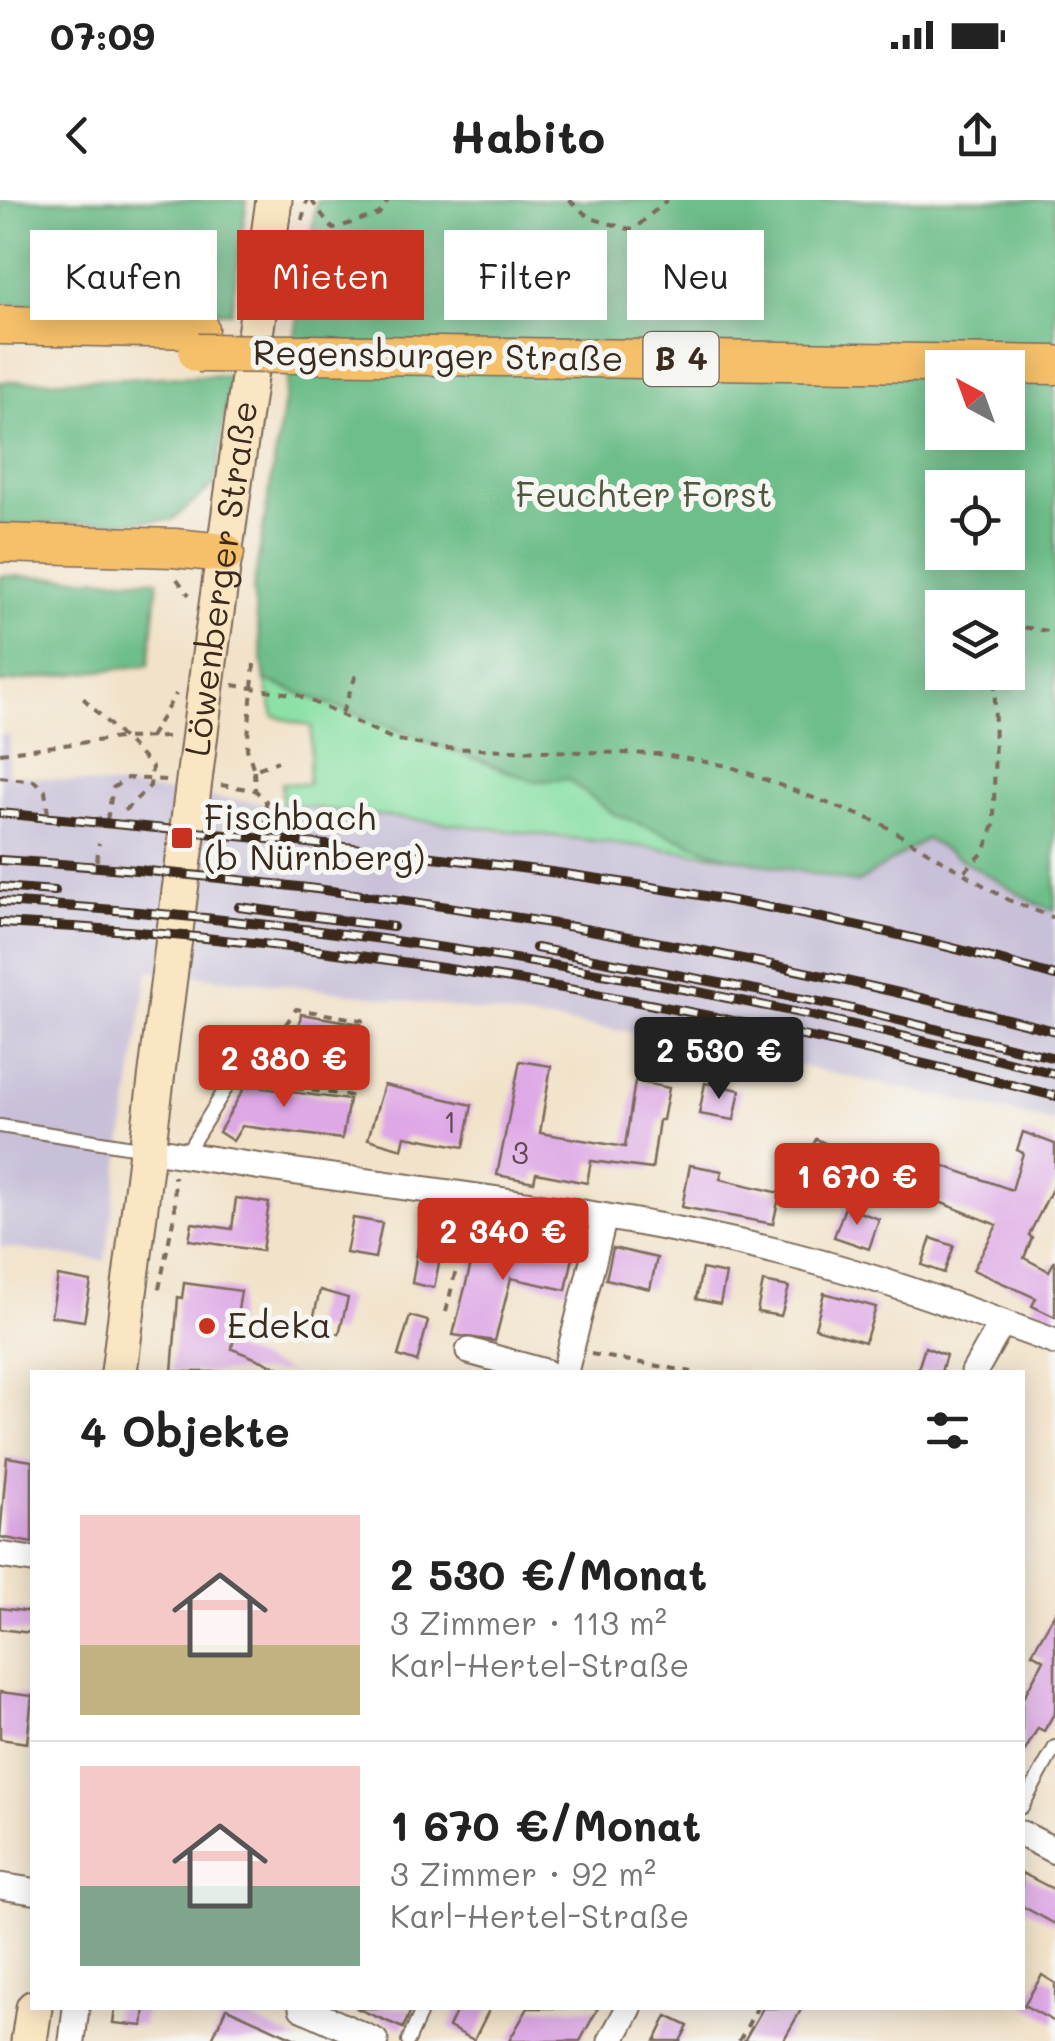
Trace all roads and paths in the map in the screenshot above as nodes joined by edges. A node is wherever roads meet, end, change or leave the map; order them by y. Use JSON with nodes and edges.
{"nodes":[{"id":1,"x":274,"y":200,"type":"edge"},
{"id":2,"x":312,"y":200,"type":"edge"},
{"id":3,"x":388,"y":200,"type":"edge"},
{"id":4,"x":569,"y":200,"type":"edge"},
{"id":5,"x":667,"y":200,"type":"edge"},
{"id":6,"x":0,"y":326,"type":"edge"},
{"id":7,"x":198,"y":341,"type":"junction"},
{"id":8,"x":308,"y":342,"type":"junction"},
{"id":9,"x":1055,"y":342,"type":"edge"},
{"id":10,"x":0,"y":350,"type":"edge"},
{"id":11,"x":1055,"y":364,"type":"edge"},
{"id":12,"x":0,"y":543,"type":"edge"},
{"id":13,"x":225,"y":553,"type":"junction"},
{"id":14,"x":1025,"y":628,"type":"edge"},
{"id":15,"x":1055,"y":632,"type":"edge"},
{"id":16,"x":254,"y":664,"type":"dead end"},
{"id":17,"x":356,"y":675,"type":"dead end"},
{"id":18,"x":195,"y":682,"type":"junction"},
{"id":19,"x":250,"y":687,"type":"junction"},
{"id":20,"x":995,"y":690,"type":"edge"},
{"id":21,"x":83,"y":698,"type":"dead end"},
{"id":22,"x":342,"y":713,"type":"junction"},
{"id":23,"x":150,"y":737,"type":"junction"},
{"id":24,"x":181,"y":737,"type":"dead end"},
{"id":25,"x":119,"y":738,"type":"junction"},
{"id":26,"x":0,"y":753,"type":"edge"},
{"id":27,"x":278,"y":761,"type":"dead end"},
{"id":28,"x":254,"y":770,"type":"junction"},
{"id":29,"x":0,"y":777,"type":"edge"},
{"id":30,"x":151,"y":779,"type":"junction"},
{"id":31,"x":168,"y":780,"type":"dead end"},
{"id":32,"x":229,"y":786,"type":"dead end"},
{"id":33,"x":255,"y":790,"type":"junction"},
{"id":34,"x":124,"y":811,"type":"dead end"},
{"id":35,"x":48,"y":814,"type":"dead end"},
{"id":36,"x":108,"y":820,"type":"dead end"},
{"id":37,"x":266,"y":836,"type":"dead end"},
{"id":38,"x":99,"y":843,"type":"dead end"},
{"id":39,"x":97,"y":861,"type":"dead end"},
{"id":40,"x":965,"y":871,"type":"junction"},
{"id":41,"x":1055,"y":918,"type":"edge"},
{"id":42,"x":367,"y":1022,"type":"dead end"},
{"id":43,"x":259,"y":1034,"type":"joint"},
{"id":44,"x":237,"y":1069,"type":"junction"},
{"id":45,"x":352,"y":1096,"type":"dead end"},
{"id":46,"x":0,"y":1126,"type":"edge"},
{"id":47,"x":148,"y":1149,"type":"junction"},
{"id":48,"x":184,"y":1154,"type":"junction"},
{"id":49,"x":472,"y":1198,"type":"junction"},
{"id":50,"x":604,"y":1217,"type":"junction"},
{"id":51,"x":446,"y":1312,"type":"dead end"},
{"id":52,"x":1002,"y":1323,"type":"junction"},
{"id":53,"x":1055,"y":1342,"type":"edge"},
{"id":54,"x":469,"y":1351,"type":"dead end"},
{"id":55,"x":568,"y":1362,"type":"edge"},
{"id":56,"x":119,"y":1370,"type":"edge"},
{"id":57,"x":538,"y":1370,"type":"edge"},
{"id":58,"x":667,"y":1370,"type":"edge"},
{"id":59,"x":975,"y":1370,"type":"edge"},
{"id":60,"x":0,"y":1556,"type":"edge"},
{"id":61,"x":30,"y":1560,"type":"edge"},
{"id":62,"x":1055,"y":1747,"type":"edge"},
{"id":63,"x":1025,"y":1802,"type":"edge"},
{"id":64,"x":1025,"y":1836,"type":"edge"},
{"id":65,"x":1055,"y":1851,"type":"edge"},
{"id":66,"x":0,"y":1886,"type":"edge"},
{"id":67,"x":30,"y":1890,"type":"edge"},
{"id":68,"x":34,"y":2010,"type":"edge"},
{"id":69,"x":76,"y":2010,"type":"edge"},
{"id":70,"x":306,"y":2010,"type":"edge"},
{"id":71,"x":423,"y":2010,"type":"edge"},
{"id":72,"x":629,"y":2010,"type":"edge"},
{"id":73,"x":757,"y":2010,"type":"edge"},
{"id":74,"x":29,"y":2041,"type":"edge"},
{"id":75,"x":72,"y":2041,"type":"edge"},
{"id":76,"x":375,"y":2041,"type":"edge"},
{"id":77,"x":408,"y":2041,"type":"edge"},
{"id":78,"x":611,"y":2041,"type":"edge"},
{"id":79,"x":739,"y":2041,"type":"edge"}],
"edges":[{"from":1,"to":13,"type":"street","name":"Löwenberger Straße"},
{"from":2,"to":3,"type":"path"},
{"from":4,"to":5,"type":"path"},
{"from":6,"to":7,"type":"main road","name":"Regensburger Straße","number":"B 4"},
{"from":7,"to":8,"type":"main road","name":"Regensburger Straße","number":"B 4","bridge":true},
{"from":7,"to":10,"type":"main road","name":"Regensburger Straße","number":"B 4"},
{"from":8,"to":9,"type":"main road","name":"Regensburger Straße","number":"B 4"},
{"from":8,"to":11,"type":"main road","name":"Regensburger Straße","number":"B 4"},
{"from":12,"to":13,"type":"main road"},
{"from":13,"to":18,"type":"street","name":"Löwenberger Straße"},
{"from":14,"to":15,"type":"path"},
{"from":16,"to":19,"type":"path"},
{"from":17,"to":22,"type":"path"},
{"from":18,"to":19,"type":"path"},
{"from":18,"to":23,"type":"path"},
{"from":18,"to":47,"type":"street","name":"Löwenberger Straße"},
{"from":19,"to":22,"type":"path"},
{"from":19,"to":28,"type":"path"},
{"from":20,"to":40,"type":"path"},
{"from":21,"to":25,"type":"path"},
{"from":22,"to":40,"type":"path"},
{"from":23,"to":24,"type":"path"},
{"from":23,"to":25,"type":"path"},
{"from":25,"to":26,"type":"path"},
{"from":25,"to":30,"type":"path"},
{"from":27,"to":28,"type":"path"},
{"from":28,"to":33,"type":"path"},
{"from":29,"to":35,"type":"path"},
{"from":30,"to":31,"type":"path"},
{"from":30,"to":34,"type":"path"},
{"from":30,"to":36,"type":"path"},
{"from":32,"to":33,"type":"path"},
{"from":33,"to":37,"type":"path"},
{"from":38,"to":39,"type":"path"},
{"from":40,"to":41,"type":"path"},
{"from":42,"to":43,"type":"path"},
{"from":43,"to":44,"type":"lane"},
{"from":44,"to":45,"type":"path"},
{"from":44,"to":48,"type":"lane"},
{"from":46,"to":47,"type":"lane"},
{"from":47,"to":48,"type":"street"},
{"from":47,"to":56,"type":"street","name":"Löwenberger Straße"},
{"from":48,"to":49,"type":"street"},
{"from":49,"to":50,"type":"street"},
{"from":49,"to":51,"type":"path"},
{"from":50,"to":52,"type":"street"},
{"from":50,"to":55,"type":"street"},
{"from":52,"to":53,"type":"street"},
{"from":52,"to":59,"type":"street"},
{"from":54,"to":57,"type":"street"},
{"from":55,"to":58,"type":"path"},
{"from":60,"to":61,"type":"street"},
{"from":62,"to":63,"type":"lane"},
{"from":64,"to":65,"type":"street"},
{"from":66,"to":67,"type":"street"},
{"from":68,"to":74,"type":"street"},
{"from":69,"to":75,"type":"street"},
{"from":70,"to":76,"type":"street"},
{"from":71,"to":77,"type":"lane"},
{"from":72,"to":78,"type":"street"},
{"from":73,"to":79,"type":"path"}]}
